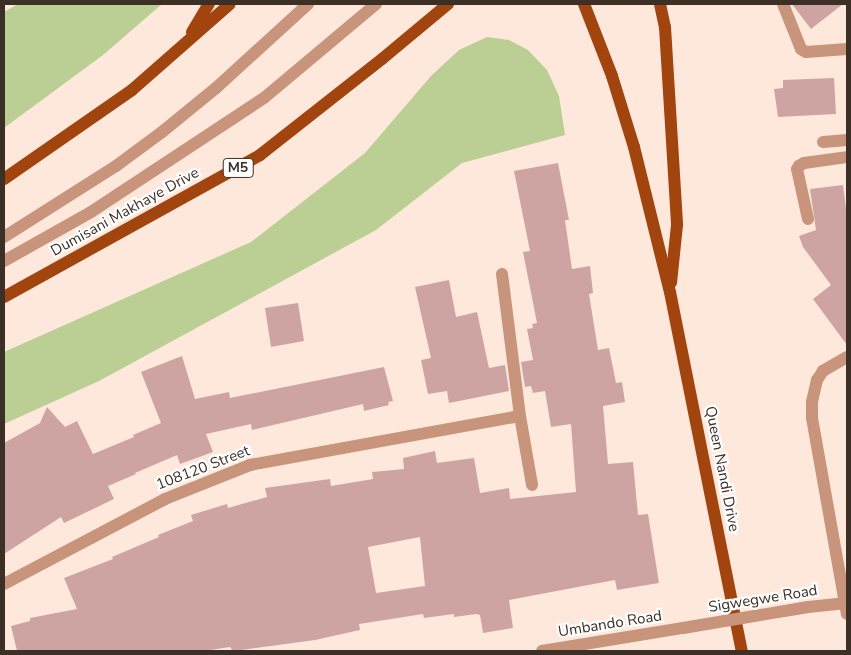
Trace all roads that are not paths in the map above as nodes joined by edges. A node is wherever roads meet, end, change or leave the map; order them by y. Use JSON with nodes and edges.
{"nodes":[{"id":1,"x":208,"y":4,"type":"edge"},
{"id":2,"x":230,"y":4,"type":"edge"},
{"id":3,"x":308,"y":4,"type":"edge"},
{"id":4,"x":376,"y":4,"type":"edge"},
{"id":5,"x":448,"y":4,"type":"edge"},
{"id":6,"x":584,"y":4,"type":"edge"},
{"id":7,"x":660,"y":4,"type":"edge"},
{"id":8,"x":783,"y":4,"type":"edge"},
{"id":9,"x":185,"y":43,"type":"junction"},
{"id":10,"x":847,"y":49,"type":"edge"},
{"id":11,"x":847,"y":140,"type":"edge"},
{"id":12,"x":823,"y":142,"type":"dead end"},
{"id":13,"x":847,"y":157,"type":"edge"},
{"id":14,"x":4,"y":179,"type":"edge"},
{"id":15,"x":808,"y":219,"type":"dead end"},
{"id":16,"x":4,"y":236,"type":"edge"},
{"id":17,"x":4,"y":261,"type":"edge"},
{"id":18,"x":502,"y":274,"type":"dead end"},
{"id":19,"x":670,"y":292,"type":"junction"},
{"id":20,"x":4,"y":297,"type":"edge"},
{"id":21,"x":847,"y":356,"type":"edge"},
{"id":22,"x":520,"y":416,"type":"junction"},
{"id":23,"x":532,"y":485,"type":"dead end"},
{"id":24,"x":4,"y":584,"type":"edge"},
{"id":25,"x":847,"y":607,"type":"edge"},
{"id":26,"x":683,"y":628,"type":"joint"},
{"id":27,"x":569,"y":649,"type":"edge"},
{"id":28,"x":542,"y":651,"type":"edge"},
{"id":29,"x":742,"y":651,"type":"edge"}],
"edges":[{"from":1,"to":9,"type":"main road"},
{"from":2,"to":9,"type":"main road"},
{"from":3,"to":16,"type":"street"},
{"from":4,"to":17,"type":"street"},
{"from":5,"to":20,"type":"main road","name":"Dumisani Makhaye Drive","number":"M5"},
{"from":6,"to":19,"type":"main road","name":"Queen Nandi Drive"},
{"from":7,"to":19,"type":"main road","name":"Queen Nandi Drive"},
{"from":8,"to":10,"type":"street"},
{"from":9,"to":14,"type":"main road"},
{"from":11,"to":12,"type":"street"},
{"from":13,"to":15,"type":"street"},
{"from":18,"to":22,"type":"street"},
{"from":19,"to":29,"type":"main road","name":"Queen Nandi Drive"},
{"from":21,"to":25,"type":"street"},
{"from":22,"to":23,"type":"street"},
{"from":22,"to":24,"type":"street","name":"108120 Street"},
{"from":25,"to":26,"type":"street","name":"Sigwegwe Road","bridge":true},
{"from":26,"to":27,"type":"street","name":"Umbando Road"},
{"from":27,"to":28,"type":"street","name":"Umbando Road"}]}
